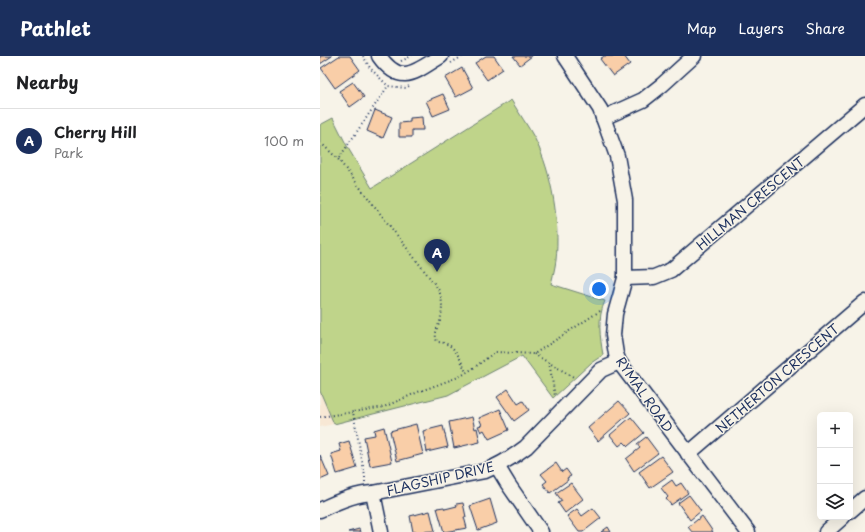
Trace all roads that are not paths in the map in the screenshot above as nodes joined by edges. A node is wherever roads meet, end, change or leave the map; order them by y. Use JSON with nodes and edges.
{"nodes":[{"id":1,"x":379,"y":56,"type":"edge"},
{"id":2,"x":441,"y":56,"type":"edge"},
{"id":3,"x":566,"y":56,"type":"edge"},
{"id":4,"x":694,"y":56,"type":"edge"},
{"id":5,"x":865,"y":105,"type":"edge"},
{"id":6,"x":603,"y":118,"type":"junction"},
{"id":7,"x":625,"y":278,"type":"junction"},
{"id":8,"x":865,"y":302,"type":"edge"},
{"id":9,"x":619,"y":362,"type":"junction"},
{"id":10,"x":688,"y":454,"type":"junction"},
{"id":11,"x":497,"y":466,"type":"junction"},
{"id":12,"x":369,"y":494,"type":"junction"},
{"id":13,"x":865,"y":498,"type":"edge"},
{"id":14,"x":853,"y":508,"type":"edge"},
{"id":15,"x":320,"y":510,"type":"edge"},
{"id":16,"x":840,"y":520,"type":"edge"},
{"id":17,"x":381,"y":532,"type":"edge"},
{"id":18,"x":541,"y":532,"type":"edge"},
{"id":19,"x":748,"y":532,"type":"edge"},
{"id":20,"x":826,"y":532,"type":"edge"}],
"edges":[{"from":1,"to":2,"type":"street"},
{"from":3,"to":6,"type":"street","name":"RYMAL ROAD"},
{"from":4,"to":6,"type":"street"},
{"from":5,"to":7,"type":"street","name":"HILLMAN CRESCENT"},
{"from":6,"to":7,"type":"street","name":"RYMAL ROAD"},
{"from":7,"to":9,"type":"street","name":"RYMAL ROAD"},
{"from":8,"to":10,"type":"street","name":"NETHERTON CRESCENT"},
{"from":9,"to":10,"type":"street","name":"RYMAL ROAD"},
{"from":9,"to":11,"type":"street","name":"FLAGSHIP DRIVE"},
{"from":10,"to":19,"type":"street","name":"RYMAL ROAD"},
{"from":11,"to":12,"type":"street","name":"FLAGSHIP DRIVE"},
{"from":11,"to":18,"type":"street"},
{"from":12,"to":15,"type":"street","name":"FLAGSHIP DRIVE"},
{"from":12,"to":17,"type":"street"},
{"from":13,"to":14,"type":"street"},
{"from":16,"to":20,"type":"street"}]}
